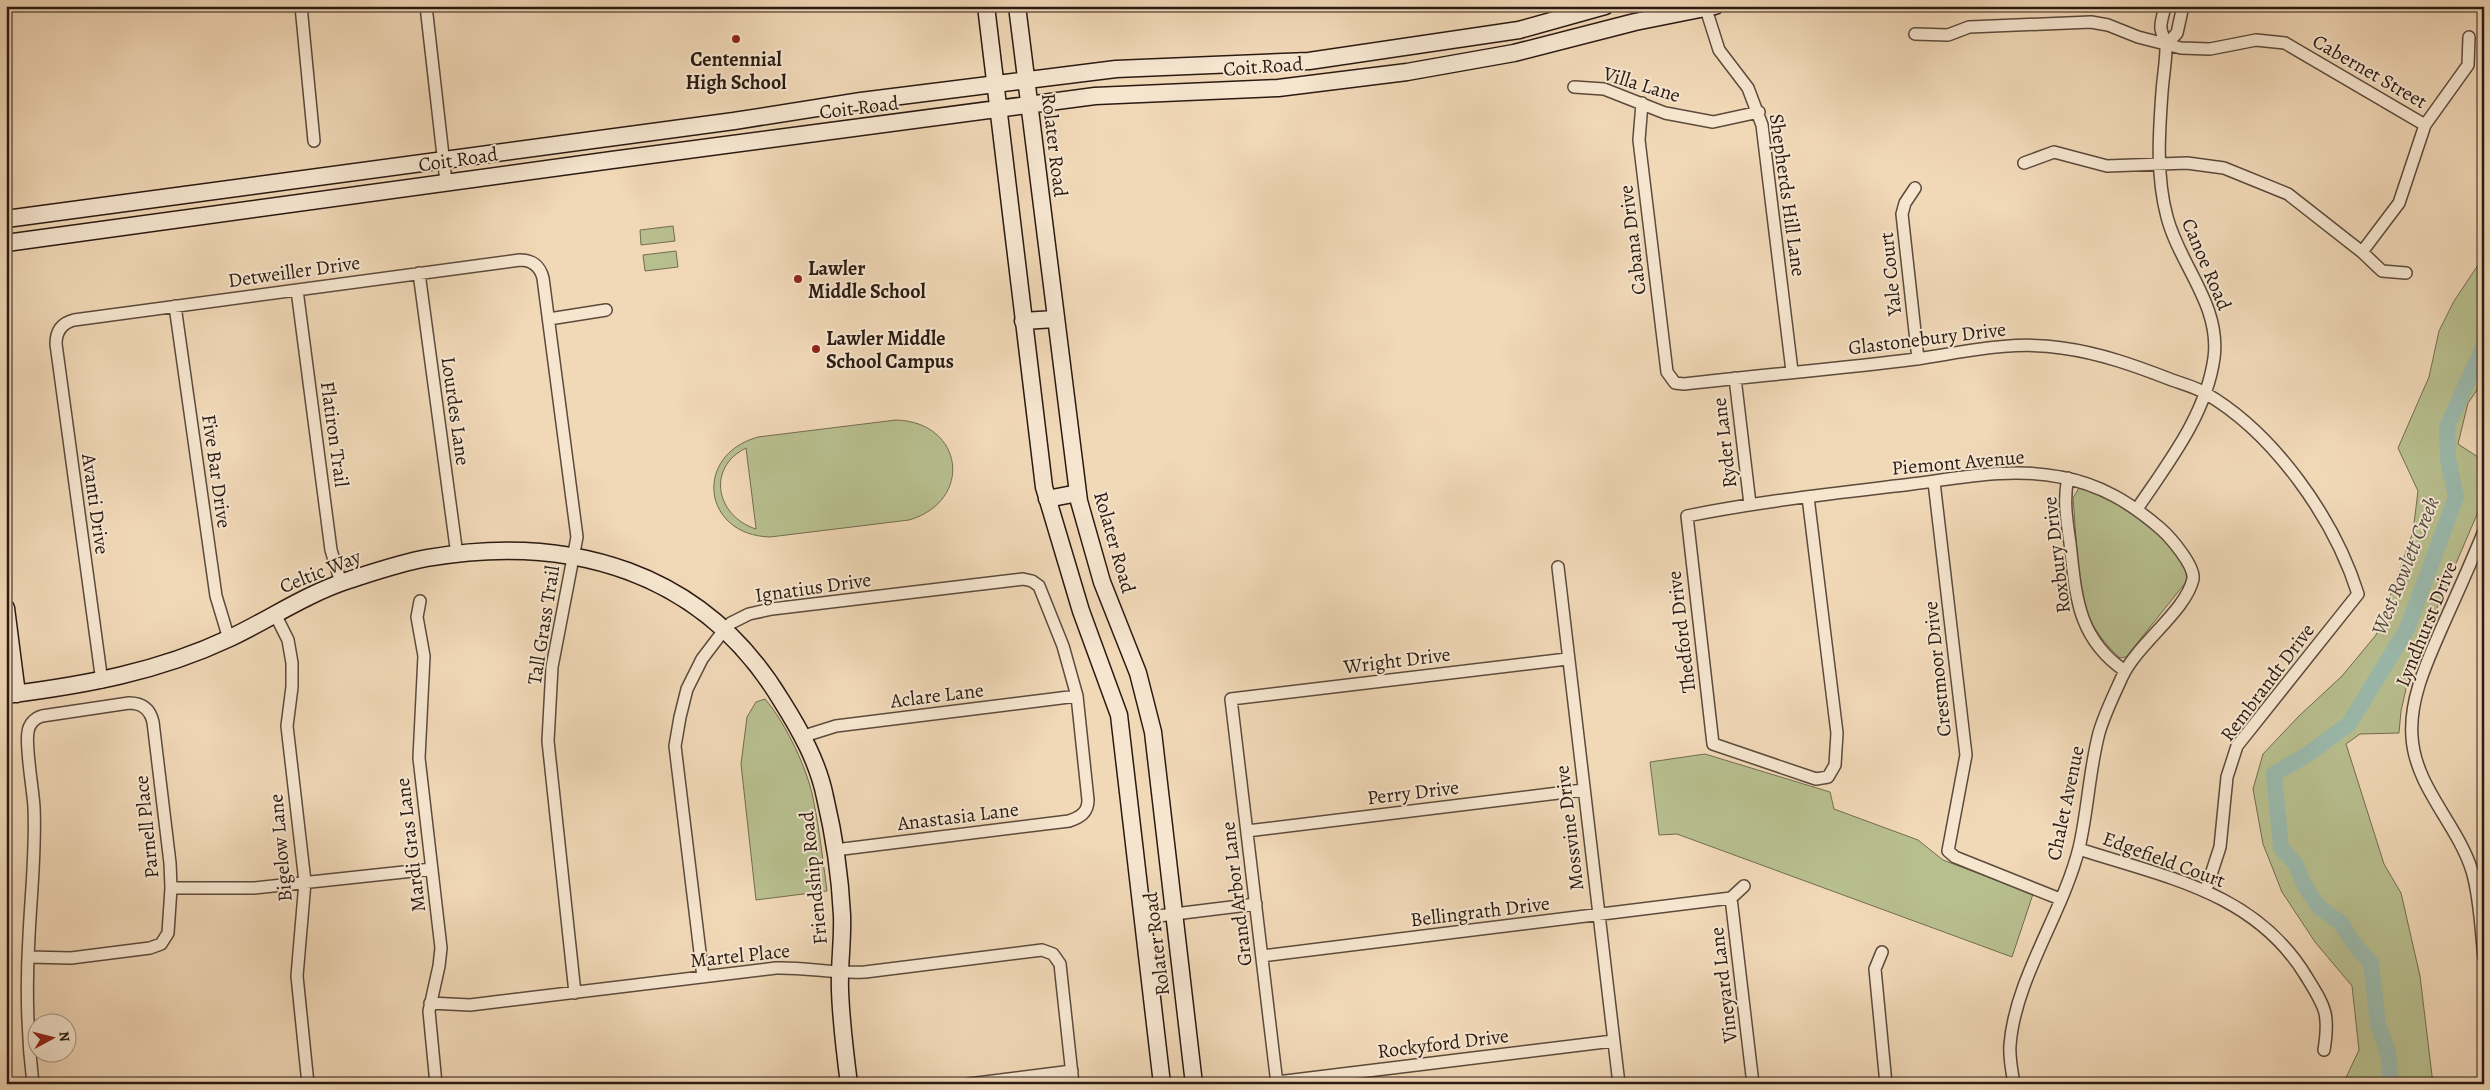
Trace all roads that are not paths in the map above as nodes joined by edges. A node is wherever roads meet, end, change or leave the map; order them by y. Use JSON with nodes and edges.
{"nodes":[{"id":1,"x":301,"y":6,"type":"edge"},
{"id":2,"x":426,"y":6,"type":"edge"},
{"id":3,"x":986,"y":6,"type":"edge"},
{"id":4,"x":1017,"y":6,"type":"edge"},
{"id":5,"x":1605,"y":6,"type":"edge"},
{"id":6,"x":2165,"y":6,"type":"edge"},
{"id":7,"x":2183,"y":6,"type":"edge"},
{"id":8,"x":1709,"y":7,"type":"edge"},
{"id":9,"x":1915,"y":34,"type":"dead end"},
{"id":10,"x":2469,"y":37,"type":"dead end"},
{"id":11,"x":2166,"y":45,"type":"junction"},
{"id":12,"x":1404,"y":47,"type":"junction"},
{"id":13,"x":1231,"y":65,"type":"junction"},
{"id":14,"x":1406,"y":72,"type":"junction"},
{"id":15,"x":1025,"y":80,"type":"junction"},
{"id":16,"x":995,"y":84,"type":"junction"},
{"id":17,"x":1574,"y":86,"type":"dead end"},
{"id":18,"x":1232,"y":91,"type":"junction"},
{"id":19,"x":1642,"y":103,"type":"junction"},
{"id":20,"x":1028,"y":105,"type":"junction"},
{"id":21,"x":998,"y":109,"type":"junction"},
{"id":22,"x":1759,"y":112,"type":"junction"},
{"id":23,"x":2425,"y":125,"type":"junction"},
{"id":24,"x":666,"y":130,"type":"junction"},
{"id":25,"x":314,"y":141,"type":"dead end"},
{"id":26,"x":670,"y":152,"type":"junction"},
{"id":27,"x":443,"y":160,"type":"junction"},
{"id":28,"x":2024,"y":163,"type":"dead end"},
{"id":29,"x":2159,"y":164,"type":"junction"},
{"id":30,"x":446,"y":182,"type":"junction"},
{"id":31,"x":1915,"y":188,"type":"dead end"},
{"id":32,"x":171,"y":196,"type":"junction"},
{"id":33,"x":6,"y":218,"type":"edge"},
{"id":34,"x":174,"y":219,"type":"junction"},
{"id":35,"x":6,"y":243,"type":"edge"},
{"id":36,"x":2362,"y":252,"type":"junction"},
{"id":37,"x":537,"y":266,"type":"joint"},
{"id":38,"x":419,"y":273,"type":"junction"},
{"id":39,"x":2406,"y":273,"type":"dead end"},
{"id":40,"x":297,"y":290,"type":"junction"},
{"id":41,"x":175,"y":306,"type":"junction"},
{"id":42,"x":606,"y":310,"type":"dead end"},
{"id":43,"x":549,"y":318,"type":"junction"},
{"id":44,"x":1055,"y":319,"type":"junction"},
{"id":45,"x":1023,"y":321,"type":"junction"},
{"id":46,"x":58,"y":332,"type":"joint"},
{"id":47,"x":1918,"y":358,"type":"junction"},
{"id":48,"x":1667,"y":371,"type":"joint"},
{"id":49,"x":1792,"y":372,"type":"junction"},
{"id":50,"x":1735,"y":378,"type":"junction"},
{"id":51,"x":2204,"y":392,"type":"junction"},
{"id":52,"x":2068,"y":478,"type":"junction"},
{"id":53,"x":1934,"y":482,"type":"junction"},
{"id":54,"x":1078,"y":493,"type":"junction"},
{"id":55,"x":1808,"y":497,"type":"junction"},
{"id":56,"x":1047,"y":499,"type":"junction"},
{"id":57,"x":1750,"y":504,"type":"junction"},
{"id":58,"x":2137,"y":509,"type":"junction"},
{"id":59,"x":1687,"y":517,"type":"joint"},
{"id":60,"x":2484,"y":531,"type":"edge"},
{"id":61,"x":457,"y":555,"type":"junction"},
{"id":62,"x":574,"y":555,"type":"junction"},
{"id":63,"x":1558,"y":567,"type":"dead end"},
{"id":64,"x":2193,"y":578,"type":"joint"},
{"id":65,"x":342,"y":582,"type":"junction"},
{"id":66,"x":658,"y":583,"type":"joint"},
{"id":67,"x":2358,"y":592,"type":"joint"},
{"id":68,"x":420,"y":601,"type":"dead end"},
{"id":69,"x":6,"y":608,"type":"edge"},
{"id":70,"x":275,"y":614,"type":"junction"},
{"id":71,"x":724,"y":630,"type":"junction"},
{"id":72,"x":229,"y":639,"type":"junction"},
{"id":73,"x":1567,"y":659,"type":"junction"},
{"id":74,"x":2125,"y":671,"type":"junction"},
{"id":75,"x":102,"y":682,"type":"junction"},
{"id":76,"x":12,"y":694,"type":"edge"},
{"id":77,"x":1077,"y":696,"type":"junction"},
{"id":78,"x":1231,"y":699,"type":"joint"},
{"id":79,"x":804,"y":736,"type":"junction"},
{"id":80,"x":1583,"y":790,"type":"junction"},
{"id":81,"x":1247,"y":831,"type":"junction"},
{"id":82,"x":2078,"y":849,"type":"junction"},
{"id":83,"x":835,"y":850,"type":"junction"},
{"id":84,"x":432,"y":869,"type":"junction"},
{"id":85,"x":305,"y":882,"type":"junction"},
{"id":86,"x":1744,"y":886,"type":"dead end"},
{"id":87,"x":171,"y":888,"type":"junction"},
{"id":88,"x":2206,"y":890,"type":"junction"},
{"id":89,"x":1732,"y":898,"type":"junction"},
{"id":90,"x":2060,"y":899,"type":"junction"},
{"id":91,"x":1256,"y":904,"type":"junction"},
{"id":92,"x":1174,"y":913,"type":"junction"},
{"id":93,"x":1598,"y":916,"type":"junction"},
{"id":94,"x":1142,"y":918,"type":"junction"},
{"id":95,"x":1882,"y":952,"type":"dead end"},
{"id":96,"x":1262,"y":956,"type":"junction"},
{"id":97,"x":28,"y":957,"type":"junction"},
{"id":98,"x":2484,"y":958,"type":"edge"},
{"id":99,"x":840,"y":972,"type":"junction"},
{"id":100,"x":703,"y":977,"type":"junction"},
{"id":101,"x":575,"y":993,"type":"junction"},
{"id":102,"x":430,"y":1003,"type":"junction"},
{"id":103,"x":1613,"y":1041,"type":"junction"},
{"id":104,"x":2324,"y":1050,"type":"dead end"},
{"id":105,"x":1072,"y":1071,"type":"junction"},
{"id":106,"x":1277,"y":1083,"type":"edge"},
{"id":107,"x":33,"y":1084,"type":"edge"},
{"id":108,"x":308,"y":1084,"type":"edge"},
{"id":109,"x":436,"y":1084,"type":"edge"},
{"id":110,"x":849,"y":1084,"type":"edge"},
{"id":111,"x":969,"y":1084,"type":"edge"},
{"id":112,"x":1073,"y":1084,"type":"edge"},
{"id":113,"x":1162,"y":1084,"type":"edge"},
{"id":114,"x":1194,"y":1084,"type":"edge"},
{"id":115,"x":1618,"y":1084,"type":"edge"},
{"id":116,"x":1753,"y":1084,"type":"edge"},
{"id":117,"x":1886,"y":1084,"type":"edge"},
{"id":118,"x":2014,"y":1084,"type":"edge"}],
"edges":[{"from":1,"to":25,"type":"street"},
{"from":2,"to":27,"type":"street"},
{"from":3,"to":16,"type":"main road","name":"Rolater Road"},
{"from":4,"to":15,"type":"main road","name":"Rolater Road"},
{"from":5,"to":12,"type":"main road","name":"Coit Road"},
{"from":6,"to":11,"type":"street","name":"Canoe Road"},
{"from":7,"to":11,"type":"street","name":"Canoe Road"},
{"from":8,"to":14,"type":"main road","name":"Coit Road"},
{"from":8,"to":22,"type":"street","name":"Shepherds Hill Lane"},
{"from":9,"to":11,"type":"street","name":"Cabernet Street"},
{"from":10,"to":23,"type":"street"},
{"from":11,"to":23,"type":"street","name":"Cabernet Street"},
{"from":11,"to":29,"type":"street","name":"Canoe Road"},
{"from":12,"to":13,"type":"main road","name":"Coit Road"},
{"from":12,"to":14,"type":"main road"},
{"from":13,"to":15,"type":"main road","name":"Coit Road"},
{"from":13,"to":18,"type":"main road"},
{"from":14,"to":18,"type":"main road","name":"Coit Road"},
{"from":15,"to":16,"type":"main road","name":"Coit Road"},
{"from":15,"to":20,"type":"main road","name":"Rolater Road"},
{"from":16,"to":21,"type":"main road","name":"Rolater Road"},
{"from":16,"to":24,"type":"main road","name":"Coit Road"},
{"from":17,"to":19,"type":"street","name":"Villa Lane"},
{"from":18,"to":20,"type":"main road","name":"Coit Road"},
{"from":19,"to":22,"type":"street","name":"Villa Lane"},
{"from":19,"to":48,"type":"street","name":"Cabana Drive"},
{"from":20,"to":21,"type":"main road","name":"Coit Road"},
{"from":20,"to":44,"type":"main road","name":"Rolater Road"},
{"from":21,"to":26,"type":"main road","name":"Coit Road"},
{"from":21,"to":45,"type":"main road","name":"Rolater Road"},
{"from":22,"to":49,"type":"street","name":"Shepherds Hill Lane"},
{"from":23,"to":36,"type":"street"},
{"from":24,"to":26,"type":"main road"},
{"from":24,"to":27,"type":"main road","name":"Coit Road"},
{"from":26,"to":30,"type":"main road","name":"Coit Road"},
{"from":27,"to":30,"type":"street"},
{"from":27,"to":32,"type":"main road","name":"Coit Road"},
{"from":28,"to":29,"type":"street"},
{"from":29,"to":36,"type":"street"},
{"from":29,"to":51,"type":"street","name":"Canoe Road"},
{"from":30,"to":34,"type":"main road","name":"Coit Road"},
{"from":31,"to":47,"type":"street","name":"Yale Court"},
{"from":32,"to":33,"type":"main road","name":"Coit Road"},
{"from":32,"to":34,"type":"main road"},
{"from":34,"to":35,"type":"main road","name":"Coit Road"},
{"from":36,"to":39,"type":"street"},
{"from":37,"to":38,"type":"street","name":"Detweiller Drive"},
{"from":37,"to":43,"type":"street","name":"Tall Grass Trail"},
{"from":38,"to":40,"type":"street","name":"Detweiller Drive"},
{"from":38,"to":61,"type":"street","name":"Lourdes Lane"},
{"from":40,"to":41,"type":"street","name":"Detweiller Drive"},
{"from":40,"to":65,"type":"street","name":"Flatiron Trail"},
{"from":41,"to":46,"type":"street","name":"Detweiller Drive"},
{"from":41,"to":72,"type":"street","name":"Five Bar Drive"},
{"from":42,"to":43,"type":"street"},
{"from":43,"to":62,"type":"street","name":"Tall Grass Trail"},
{"from":44,"to":45,"type":"main road"},
{"from":44,"to":54,"type":"main road","name":"Rolater Road"},
{"from":45,"to":56,"type":"main road","name":"Rolater Road"},
{"from":46,"to":75,"type":"street","name":"Avanti Drive"},
{"from":47,"to":49,"type":"street","name":"Glastonebury Drive"},
{"from":47,"to":51,"type":"street","name":"Glastonebury Drive"},
{"from":48,"to":50,"type":"street","name":"Glastonebury Drive"},
{"from":49,"to":50,"type":"street","name":"Glastonebury Drive"},
{"from":50,"to":57,"type":"street","name":"Ryder Lane"},
{"from":51,"to":58,"type":"street","name":"Canoe Road"},
{"from":51,"to":67,"type":"street","name":"Glastonebury Drive"},
{"from":52,"to":53,"type":"street","name":"Piemont Avenue"},
{"from":52,"to":58,"type":"street","name":"Piemont Avenue"},
{"from":52,"to":74,"type":"street","name":"Roxbury Drive"},
{"from":53,"to":55,"type":"street","name":"Piemont Avenue"},
{"from":53,"to":90,"type":"street","name":"Crestmoor Drive"},
{"from":54,"to":56,"type":"main road"},
{"from":54,"to":92,"type":"main road","name":"Rolater Road"},
{"from":55,"to":57,"type":"street","name":"Piemont Avenue"},
{"from":55,"to":59,"type":"street","name":"Thedford Drive"},
{"from":56,"to":94,"type":"main road","name":"Rolater Road"},
{"from":57,"to":59,"type":"street","name":"Piemont Avenue"},
{"from":58,"to":64,"type":"street","name":"Piemont Avenue"},
{"from":60,"to":98,"type":"street","name":"Lyndhurst Drive"},
{"from":61,"to":62,"type":"main road","name":"Celtic Way"},
{"from":61,"to":65,"type":"main road","name":"Celtic Way"},
{"from":62,"to":66,"type":"main road","name":"Celtic Way"},
{"from":62,"to":101,"type":"street","name":"Tall Grass Trail"},
{"from":63,"to":73,"type":"street","name":"Mossvine Drive"},
{"from":64,"to":74,"type":"street","name":"Chalet Avenue"},
{"from":65,"to":70,"type":"main road","name":"Celtic Way"},
{"from":66,"to":71,"type":"main road","name":"Friendship Road"},
{"from":67,"to":88,"type":"street","name":"Rembrandt Drive"},
{"from":68,"to":84,"type":"street","name":"Mardi Gras Lane"},
{"from":69,"to":76,"type":"main road"},
{"from":70,"to":72,"type":"main road","name":"Celtic Way"},
{"from":70,"to":85,"type":"street","name":"Bigelow Lane"},
{"from":71,"to":77,"type":"street","name":"Ignatius Drive"},
{"from":71,"to":79,"type":"main road","name":"Friendship Road"},
{"from":71,"to":100,"type":"street","name":"Ignatius Drive"},
{"from":72,"to":75,"type":"main road","name":"Celtic Way"},
{"from":73,"to":78,"type":"street","name":"Wright Drive"},
{"from":73,"to":80,"type":"street","name":"Mossvine Drive"},
{"from":74,"to":82,"type":"street","name":"Chalet Avenue"},
{"from":75,"to":76,"type":"main road","name":"Celtic Way"},
{"from":77,"to":79,"type":"street","name":"Aclare Lane"},
{"from":77,"to":83,"type":"street","name":"Anastasia Lane"},
{"from":78,"to":81,"type":"street","name":"Grand Arbor Lane"},
{"from":79,"to":83,"type":"main road","name":"Friendship Road"},
{"from":80,"to":81,"type":"street","name":"Perry Drive"},
{"from":80,"to":93,"type":"street","name":"Mossvine Drive"},
{"from":81,"to":91,"type":"street","name":"Grand Arbor Lane"},
{"from":82,"to":88,"type":"street","name":"Edgefield Court"},
{"from":82,"to":90,"type":"street","name":"Chalet Avenue"},
{"from":83,"to":99,"type":"main road","name":"Friendship Road"},
{"from":84,"to":85,"type":"street"},
{"from":84,"to":102,"type":"street","name":"Mardi Gras Lane"},
{"from":85,"to":87,"type":"street"},
{"from":85,"to":108,"type":"street","name":"Bigelow Lane"},
{"from":86,"to":89,"type":"street","name":"Vineyard Lane"},
{"from":87,"to":97,"type":"street","name":"Parnell Place"},
{"from":87,"to":97,"type":"street","name":"Parnell Place"},
{"from":88,"to":104,"type":"street","name":"Edgefield Court"},
{"from":89,"to":93,"type":"street","name":"Bellingrath Drive"},
{"from":89,"to":116,"type":"street","name":"Vineyard Lane"},
{"from":90,"to":118,"type":"street","name":"Chalet Avenue"},
{"from":91,"to":92,"type":"street"},
{"from":91,"to":96,"type":"street","name":"Grand Arbor Lane"},
{"from":92,"to":94,"type":"street"},
{"from":92,"to":114,"type":"main road","name":"Rolater Road"},
{"from":93,"to":96,"type":"street","name":"Bellingrath Drive"},
{"from":93,"to":103,"type":"street","name":"Mossvine Drive"},
{"from":94,"to":113,"type":"main road","name":"Rolater Road"},
{"from":95,"to":117,"type":"street"},
{"from":96,"to":106,"type":"street","name":"Grand Arbor Lane"},
{"from":97,"to":107,"type":"street"},
{"from":99,"to":100,"type":"street","name":"Martel Place"},
{"from":99,"to":105,"type":"street","name":"Martel Place"},
{"from":99,"to":110,"type":"main road","name":"Friendship Road"},
{"from":100,"to":101,"type":"street","name":"Martel Place"},
{"from":101,"to":102,"type":"street","name":"Martel Place"},
{"from":102,"to":109,"type":"street","name":"Mardi Gras Lane"},
{"from":103,"to":106,"type":"street","name":"Rockyford Drive"},
{"from":103,"to":115,"type":"street","name":"Mossvine Drive"},
{"from":105,"to":111,"type":"street"},
{"from":105,"to":112,"type":"street"}]}
